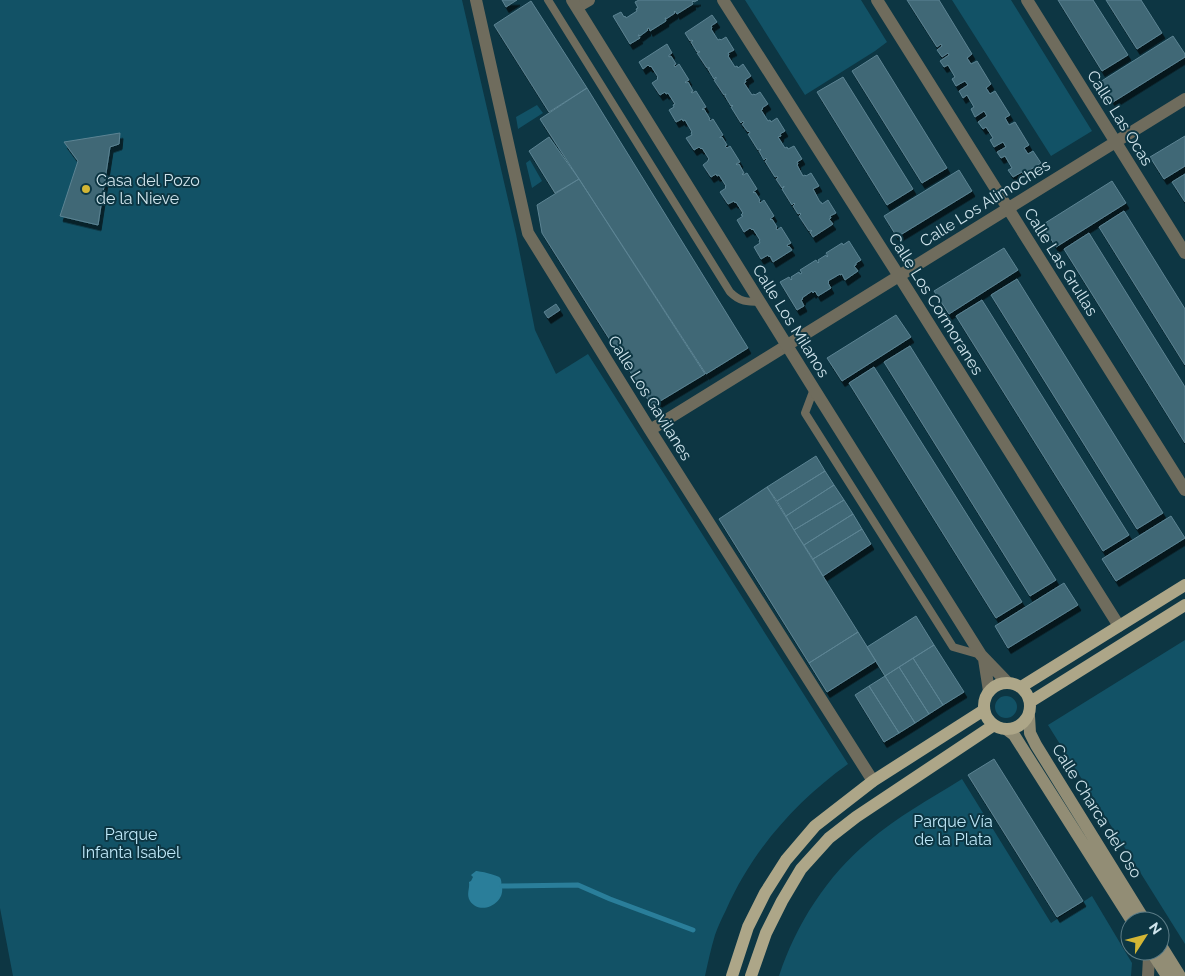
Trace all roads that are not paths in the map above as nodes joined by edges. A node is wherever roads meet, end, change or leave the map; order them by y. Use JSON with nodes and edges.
{"nodes":[{"id":1,"x":476,"y":0,"type":"edge"},
{"id":2,"x":548,"y":0,"type":"edge"},
{"id":3,"x":589,"y":0,"type":"edge"},
{"id":4,"x":723,"y":0,"type":"edge"},
{"id":5,"x":877,"y":0,"type":"edge"},
{"id":6,"x":1027,"y":0,"type":"edge"},
{"id":7,"x":575,"y":4,"type":"edge"},
{"id":8,"x":1185,"y":100,"type":"edge"},
{"id":9,"x":1115,"y":142,"type":"junction"},
{"id":10,"x":1008,"y":209,"type":"junction"},
{"id":11,"x":1185,"y":253,"type":"edge"},
{"id":12,"x":899,"y":276,"type":"junction"},
{"id":13,"x":761,"y":302,"type":"junction"},
{"id":14,"x":787,"y":345,"type":"junction"},
{"id":15,"x":814,"y":389,"type":"junction"},
{"id":16,"x":650,"y":430,"type":"junction"},
{"id":17,"x":1185,"y":490,"type":"edge"},
{"id":18,"x":1185,"y":585,"type":"edge"},
{"id":19,"x":1185,"y":605,"type":"edge"},
{"id":20,"x":1118,"y":626,"type":"junction"},
{"id":21,"x":983,"y":657,"type":"junction"},
{"id":22,"x":1007,"y":682,"type":"junction"},
{"id":23,"x":1021,"y":687,"type":"junction"},
{"id":24,"x":989,"y":692,"type":"junction"},
{"id":25,"x":1030,"y":702,"type":"junction"},
{"id":26,"x":984,"y":710,"type":"junction"},
{"id":27,"x":1029,"y":716,"type":"junction"},
{"id":28,"x":1000,"y":727,"type":"junction"},
{"id":29,"x":873,"y":781,"type":"junction"},
{"id":30,"x":1126,"y":911,"type":"edge"},
{"id":31,"x":1139,"y":911,"type":"edge"},
{"id":32,"x":1170,"y":960,"type":"edge"},
{"id":33,"x":1149,"y":961,"type":"edge"},
{"id":34,"x":1156,"y":961,"type":"edge"},
{"id":35,"x":732,"y":976,"type":"edge"},
{"id":36,"x":751,"y":976,"type":"edge"},
{"id":37,"x":1148,"y":976,"type":"edge"},
{"id":38,"x":1167,"y":976,"type":"edge"},
{"id":39,"x":1180,"y":976,"type":"edge"}],
"edges":[{"from":1,"to":16,"type":"street","name":"Calle Los Gavilanes"},
{"from":2,"to":13,"type":"lane"},
{"from":3,"to":7,"type":"street"},
{"from":4,"to":12,"type":"street","name":"Calle Los Cormoranes"},
{"from":5,"to":10,"type":"street","name":"Calle Las Grullas"},
{"from":6,"to":9,"type":"street","name":"Calle Las Ocas"},
{"from":7,"to":13,"type":"street","name":"Calle Los Milanos"},
{"from":8,"to":9,"type":"street","name":"Calle Los Alimoches"},
{"from":9,"to":10,"type":"street","name":"Calle Los Alimoches"},
{"from":9,"to":11,"type":"street","name":"Calle Las Ocas"},
{"from":10,"to":12,"type":"street","name":"Calle Los Alimoches"},
{"from":10,"to":17,"type":"street","name":"Calle Las Grullas"},
{"from":12,"to":14,"type":"street","name":"Calle Los Alimoches"},
{"from":12,"to":20,"type":"street","name":"Calle Los Cormoranes"},
{"from":13,"to":14,"type":"street","name":"Calle Los Milanos"},
{"from":14,"to":15,"type":"street","name":"Calle Los Milanos"},
{"from":14,"to":16,"type":"street","name":"Calle Los Alimoches"},
{"from":15,"to":21,"type":"street","name":"Calle Los Milanos"},
{"from":15,"to":21,"type":"lane"},
{"from":16,"to":29,"type":"street","name":"Calle Los Gavilanes"},
{"from":18,"to":20,"type":"main road"},
{"from":19,"to":25,"type":"main road"},
{"from":20,"to":23,"type":"main road"},
{"from":21,"to":22,"type":"street","name":"Calle Los Milanos"},
{"from":21,"to":24,"type":"street","name":"Calle Los Milanos"},
{"from":22,"to":23,"type":"main road"},
{"from":22,"to":24,"type":"main road"},
{"from":23,"to":25,"type":"main road"},
{"from":24,"to":26,"type":"main road"},
{"from":25,"to":27,"type":"main road"},
{"from":26,"to":28,"type":"main road"},
{"from":26,"to":29,"type":"main road"},
{"from":27,"to":28,"type":"main road"},
{"from":27,"to":31,"type":"main road","name":"Calle Charca del Oso"},
{"from":28,"to":30,"type":"main road","name":"Calle Charca del Oso"},
{"from":28,"to":36,"type":"main road"},
{"from":29,"to":35,"type":"main road"},
{"from":32,"to":39,"type":"main road"},
{"from":33,"to":37,"type":"street"},
{"from":34,"to":38,"type":"main road"}]}
